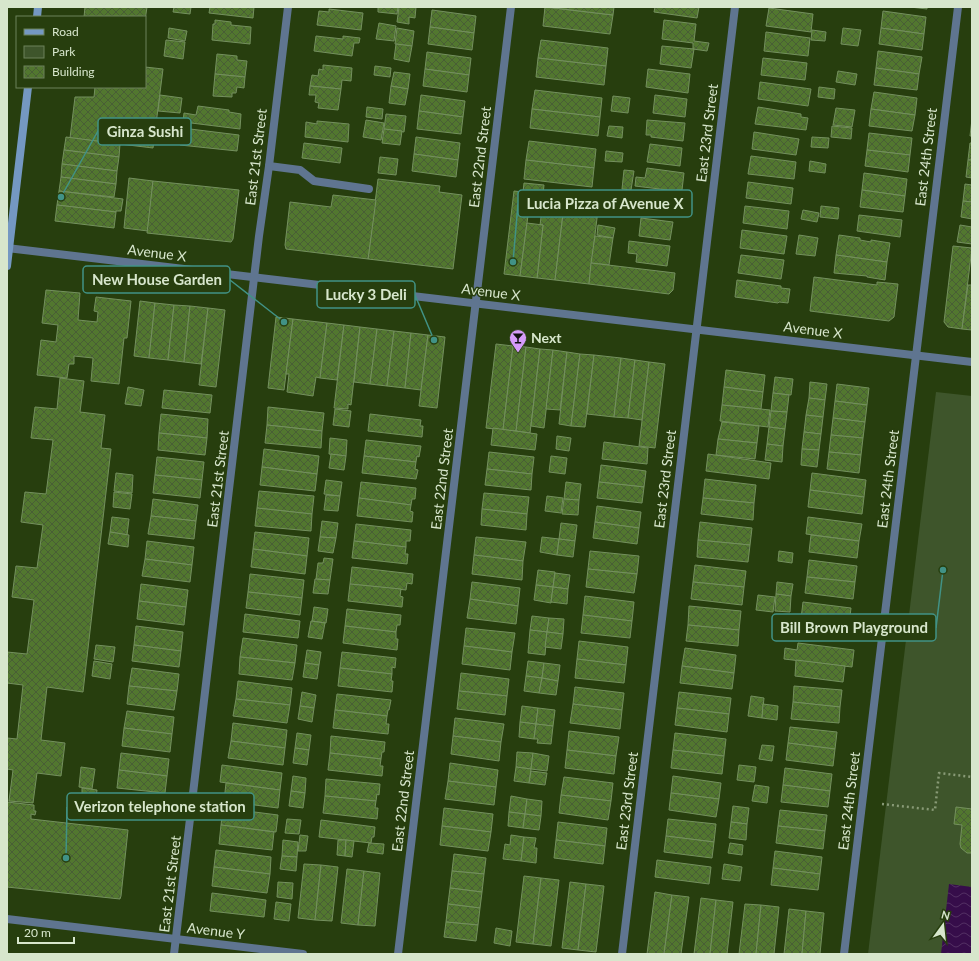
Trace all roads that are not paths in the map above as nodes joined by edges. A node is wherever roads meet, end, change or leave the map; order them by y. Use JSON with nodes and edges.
{"nodes":[{"id":1,"x":288,"y":7,"type":"edge"},
{"id":2,"x":511,"y":7,"type":"edge"},
{"id":3,"x":735,"y":7,"type":"edge"},
{"id":4,"x":958,"y":7,"type":"edge"},
{"id":5,"x":28,"y":88,"type":"edge"},
{"id":6,"x":269,"y":166,"type":"junction"},
{"id":7,"x":369,"y":189,"type":"dead end"},
{"id":8,"x":8,"y":248,"type":"edge"},
{"id":9,"x":7,"y":266,"type":"edge"},
{"id":10,"x":254,"y":277,"type":"junction"},
{"id":11,"x":476,"y":303,"type":"junction"},
{"id":12,"x":696,"y":329,"type":"junction"},
{"id":13,"x":915,"y":355,"type":"junction"},
{"id":14,"x":972,"y":362,"type":"edge"},
{"id":15,"x":7,"y":919,"type":"edge"},
{"id":16,"x":176,"y":939,"type":"junction"},
{"id":17,"x":174,"y":954,"type":"edge"},
{"id":18,"x":303,"y":954,"type":"edge"},
{"id":19,"x":398,"y":954,"type":"edge"},
{"id":20,"x":622,"y":954,"type":"edge"},
{"id":21,"x":844,"y":954,"type":"edge"}],
"edges":[{"from":1,"to":6,"type":"street","name":"East 21st Street"},
{"from":2,"to":11,"type":"street","name":"East 22nd Street"},
{"from":3,"to":12,"type":"street","name":"East 23rd Street"},
{"from":4,"to":13,"type":"street","name":"East 24th Street"},
{"from":5,"to":8,"type":"main road"},
{"from":6,"to":7,"type":"street"},
{"from":6,"to":10,"type":"street","name":"East 21st Street"},
{"from":8,"to":9,"type":"main road"},
{"from":8,"to":10,"type":"street","name":"Avenue X"},
{"from":10,"to":11,"type":"street","name":"Avenue X"},
{"from":10,"to":16,"type":"street","name":"East 21st Street"},
{"from":11,"to":12,"type":"street","name":"Avenue X"},
{"from":11,"to":19,"type":"street","name":"East 22nd Street"},
{"from":12,"to":13,"type":"street","name":"Avenue X"},
{"from":12,"to":20,"type":"street","name":"East 23rd Street"},
{"from":13,"to":14,"type":"street","name":"Avenue X"},
{"from":13,"to":21,"type":"street","name":"East 24th Street"},
{"from":15,"to":16,"type":"street","name":"Avenue Y"},
{"from":16,"to":17,"type":"street","name":"East 21st Street"},
{"from":16,"to":18,"type":"street","name":"Avenue Y"}]}
